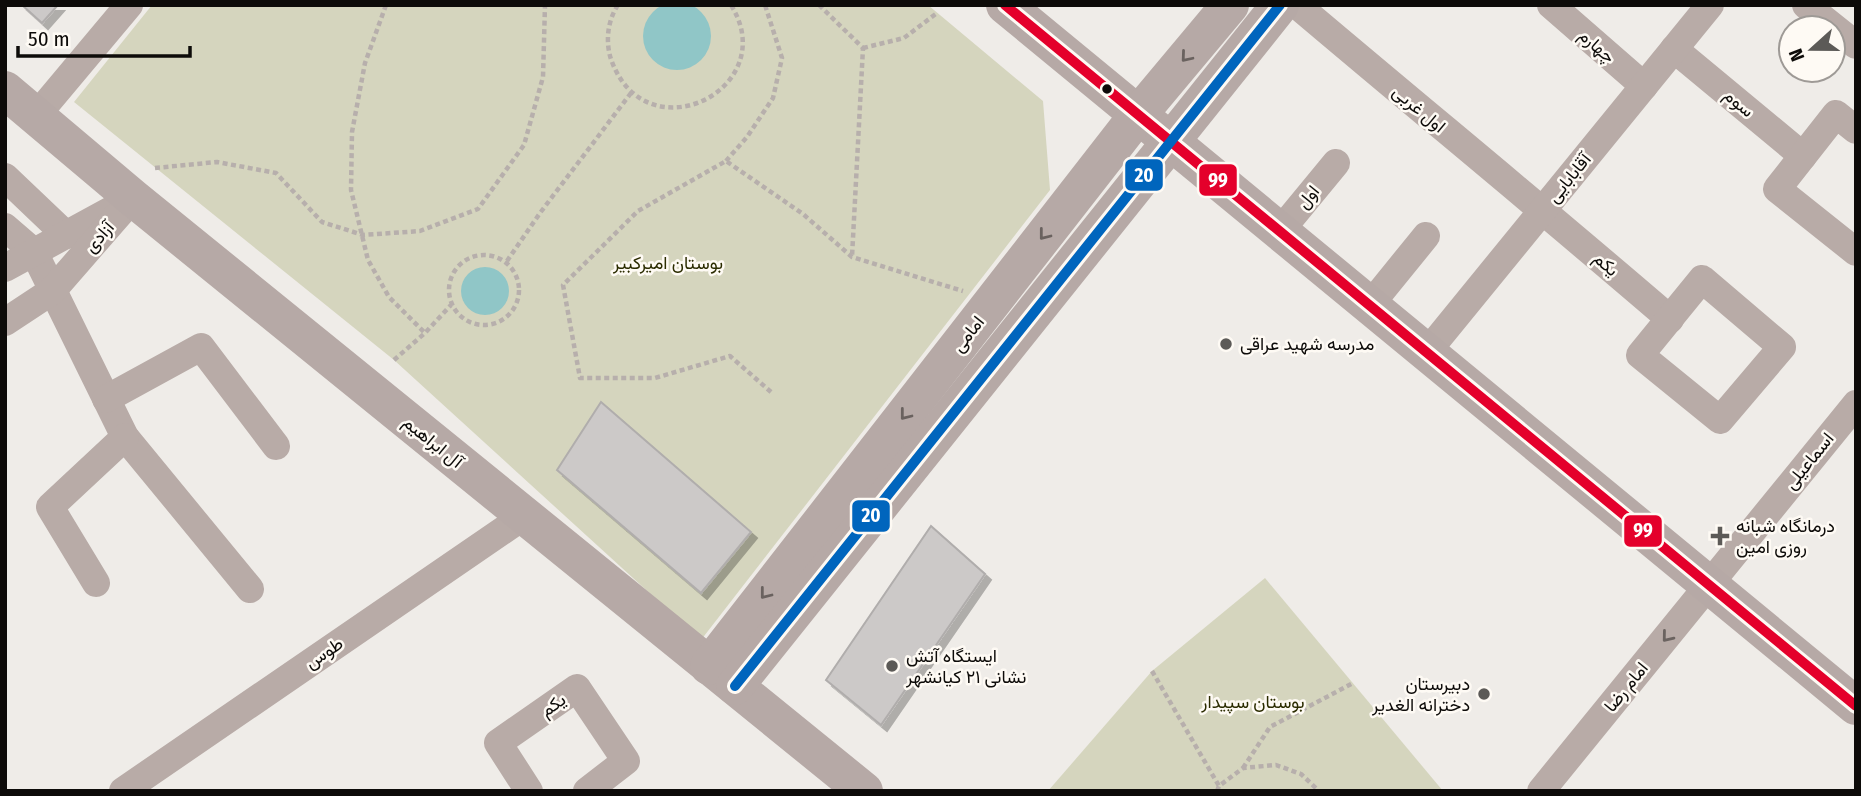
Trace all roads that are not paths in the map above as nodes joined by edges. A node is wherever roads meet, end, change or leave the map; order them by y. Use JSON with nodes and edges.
{"nodes":[{"id":1,"x":129,"y":5,"type":"edge"},
{"id":2,"x":1005,"y":5,"type":"edge"},
{"id":3,"x":1230,"y":5,"type":"edge"},
{"id":4,"x":1280,"y":5,"type":"edge"},
{"id":5,"x":1297,"y":5,"type":"edge"},
{"id":6,"x":1551,"y":5,"type":"edge"},
{"id":7,"x":1710,"y":5,"type":"edge"},
{"id":8,"x":1806,"y":5,"type":"edge"},
{"id":9,"x":1856,"y":45,"type":"edge"},
{"id":10,"x":1674,"y":49,"type":"junction"},
{"id":11,"x":1644,"y":86,"type":"junction"},
{"id":12,"x":5,"y":90,"type":"edge"},
{"id":13,"x":1138,"y":114,"type":"junction"},
{"id":14,"x":36,"y":116,"type":"junction"},
{"id":15,"x":1856,"y":130,"type":"edge"},
{"id":16,"x":1170,"y":141,"type":"junction"},
{"id":17,"x":1803,"y":156,"type":"junction"},
{"id":18,"x":1336,"y":163,"type":"dead end"},
{"id":19,"x":5,"y":177,"type":"edge"},
{"id":20,"x":133,"y":198,"type":"junction"},
{"id":21,"x":1543,"y":210,"type":"junction"},
{"id":22,"x":5,"y":227,"type":"edge"},
{"id":23,"x":1280,"y":231,"type":"junction"},
{"id":24,"x":66,"y":235,"type":"junction"},
{"id":25,"x":1426,"y":236,"type":"dead end"},
{"id":26,"x":1856,"y":251,"type":"edge"},
{"id":27,"x":34,"y":252,"type":"junction"},
{"id":28,"x":5,"y":268,"type":"edge"},
{"id":29,"x":52,"y":291,"type":"junction"},
{"id":30,"x":1370,"y":305,"type":"junction"},
{"id":31,"x":1670,"y":319,"type":"junction"},
{"id":32,"x":5,"y":322,"type":"edge"},
{"id":33,"x":1427,"y":352,"type":"junction"},
{"id":34,"x":106,"y":399,"type":"junction"},
{"id":35,"x":1856,"y":404,"type":"edge"},
{"id":36,"x":125,"y":437,"type":"junction"},
{"id":37,"x":275,"y":446,"type":"dead end"},
{"id":38,"x":524,"y":516,"type":"junction"},
{"id":39,"x":96,"y":583,"type":"dead end"},
{"id":40,"x":1710,"y":584,"type":"junction"},
{"id":41,"x":250,"y":589,"type":"dead end"},
{"id":42,"x":722,"y":676,"type":"junction"},
{"id":43,"x":1856,"y":706,"type":"edge"},
{"id":44,"x":852,"y":788,"type":"edge"},
{"id":45,"x":123,"y":791,"type":"edge"},
{"id":46,"x":529,"y":791,"type":"edge"},
{"id":47,"x":587,"y":791,"type":"edge"},
{"id":48,"x":1541,"y":791,"type":"edge"}],
"edges":[{"from":1,"to":14,"type":"street"},
{"from":2,"to":13,"type":"main road"},
{"from":3,"to":13,"type":"main road","name":"امامی","one_way":true},
{"from":4,"to":16,"type":"main road","name":"امامی"},
{"from":5,"to":21,"type":"street","name":"اول غربی"},
{"from":6,"to":11,"type":"street","name":"چهارم"},
{"from":7,"to":10,"type":"street","name":"آقابابایی"},
{"from":8,"to":9,"type":"street"},
{"from":10,"to":11,"type":"street","name":"آقابابایی"},
{"from":10,"to":17,"type":"street","name":"سوم"},
{"from":11,"to":21,"type":"street","name":"آقابابایی"},
{"from":12,"to":14,"type":"main road","name":"آل ابراهیم"},
{"from":13,"to":16,"type":"main road"},
{"from":13,"to":42,"type":"main road","name":"امامی","one_way":true},
{"from":14,"to":20,"type":"main road","name":"آل ابراهیم"},
{"from":15,"to":17,"type":"street"},
{"from":16,"to":23,"type":"main road"},
{"from":16,"to":42,"type":"main road","name":"امامی"},
{"from":17,"to":26,"type":"street"},
{"from":18,"to":23,"type":"street","name":"اول"},
{"from":19,"to":24,"type":"street","name":"آزادی"},
{"from":20,"to":24,"type":"street","name":"آزادی"},
{"from":20,"to":29,"type":"street","name":"آزادی"},
{"from":20,"to":38,"type":"main road","name":"آل ابراهیم"},
{"from":21,"to":31,"type":"street","name":"یکم"},
{"from":21,"to":33,"type":"street","name":"آقابابایی"},
{"from":22,"to":27,"type":"street"},
{"from":23,"to":30,"type":"main road"},
{"from":24,"to":27,"type":"street","name":"آزادی"},
{"from":25,"to":30,"type":"street"},
{"from":27,"to":28,"type":"street","name":"آزادی"},
{"from":27,"to":29,"type":"street"},
{"from":29,"to":32,"type":"street","name":"آزادی"},
{"from":29,"to":34,"type":"street"},
{"from":30,"to":33,"type":"main road"},
{"from":31,"to":31,"type":"street"},
{"from":33,"to":40,"type":"main road"},
{"from":34,"to":36,"type":"street"},
{"from":34,"to":37,"type":"street"},
{"from":35,"to":40,"type":"street","name":"اسماعیلی"},
{"from":36,"to":39,"type":"street"},
{"from":36,"to":41,"type":"street"},
{"from":38,"to":42,"type":"main road","name":"آل ابراهیم"},
{"from":38,"to":45,"type":"street","name":"طوس"},
{"from":40,"to":43,"type":"main road"},
{"from":40,"to":48,"type":"street","name":"امام رضا","one_way":true},
{"from":42,"to":44,"type":"main road","name":"آل ابراهیم"},
{"from":46,"to":47,"type":"street","name":"یکم"}]}
